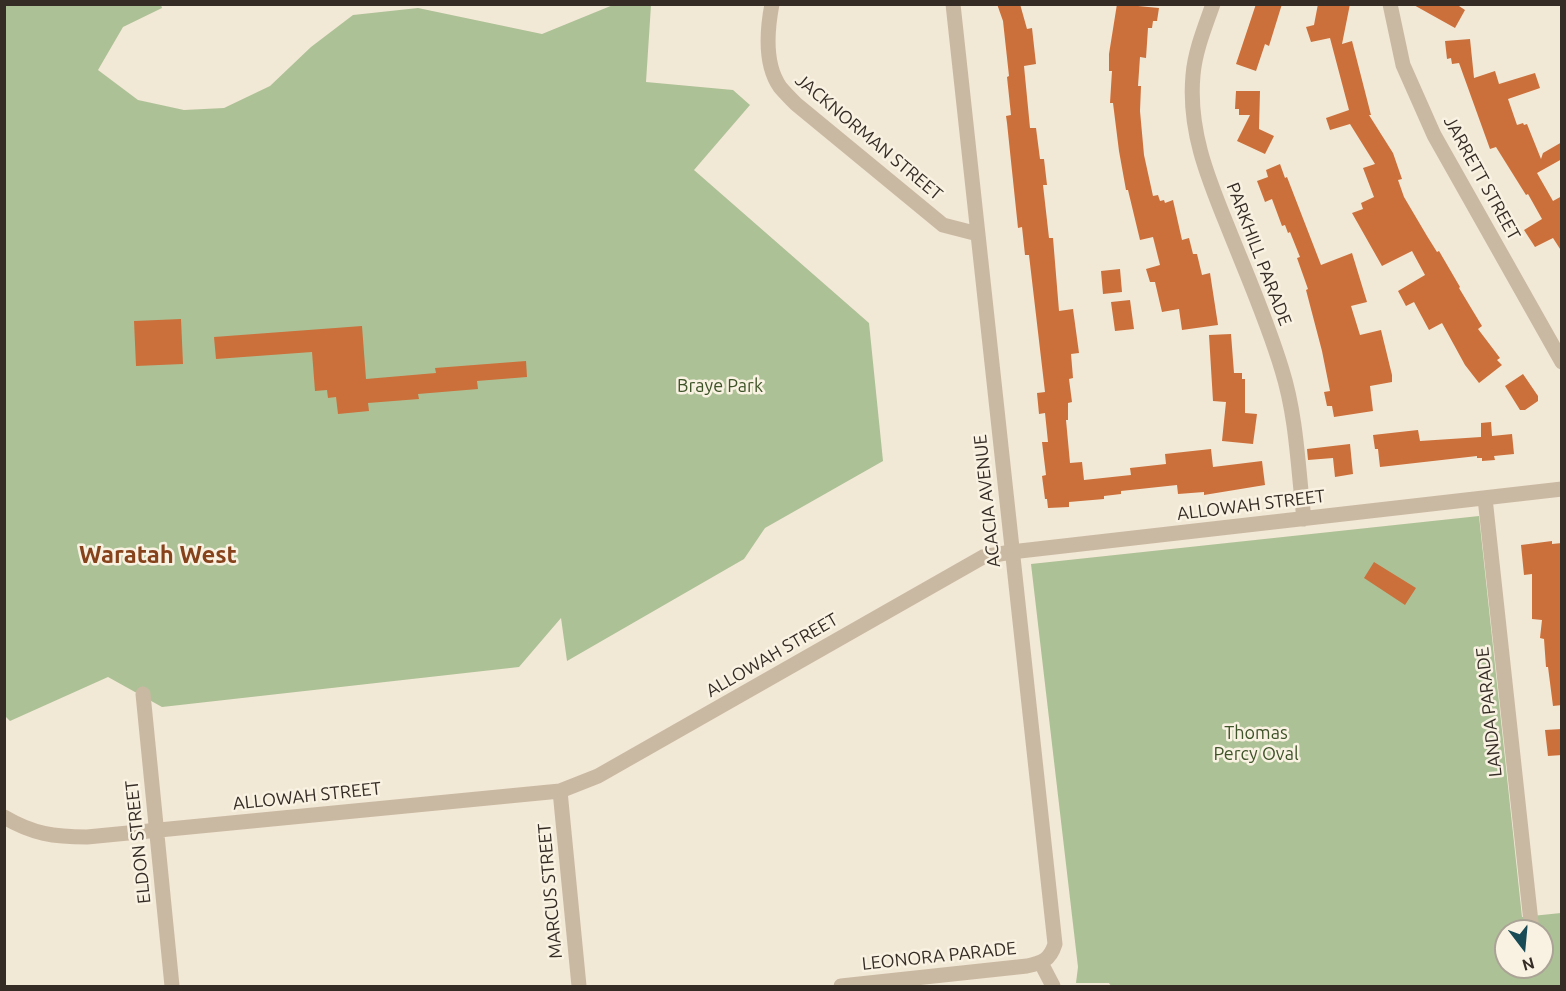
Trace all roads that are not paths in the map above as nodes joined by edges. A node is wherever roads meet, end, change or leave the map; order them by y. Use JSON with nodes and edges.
{"nodes":[{"id":1,"x":772,"y":4,"type":"edge"},
{"id":2,"x":953,"y":4,"type":"edge"},
{"id":3,"x":1213,"y":4,"type":"edge"},
{"id":4,"x":1390,"y":4,"type":"edge"},
{"id":5,"x":978,"y":234,"type":"junction"},
{"id":6,"x":1562,"y":362,"type":"edge"},
{"id":7,"x":1562,"y":489,"type":"edge"},
{"id":8,"x":1485,"y":498,"type":"junction"},
{"id":9,"x":1304,"y":519,"type":"junction"},
{"id":10,"x":1011,"y":552,"type":"junction"},
{"id":11,"x":143,"y":694,"type":"dead end"},
{"id":12,"x":561,"y":791,"type":"junction"},
{"id":13,"x":4,"y":817,"type":"edge"},
{"id":14,"x":157,"y":831,"type":"junction"},
{"id":15,"x":1531,"y":919,"type":"edge"},
{"id":16,"x":1041,"y":963,"type":"junction"},
{"id":17,"x":172,"y":987,"type":"edge"},
{"id":18,"x":579,"y":987,"type":"edge"},
{"id":19,"x":841,"y":987,"type":"edge"},
{"id":20,"x":1053,"y":987,"type":"edge"}],
"edges":[{"from":1,"to":5,"type":"street","name":"JACKNORMAN STREET"},
{"from":2,"to":5,"type":"street","name":"ACACIA AVENUE"},
{"from":3,"to":9,"type":"street","name":"PARKHILL PARADE"},
{"from":4,"to":6,"type":"street","name":"JARRETT STREET"},
{"from":5,"to":10,"type":"street","name":"ACACIA AVENUE"},
{"from":7,"to":8,"type":"street","name":"ALLOWAH STREET"},
{"from":8,"to":9,"type":"street","name":"ALLOWAH STREET"},
{"from":8,"to":15,"type":"street","name":"LANDA PARADE"},
{"from":9,"to":10,"type":"street","name":"ALLOWAH STREET"},
{"from":10,"to":12,"type":"street","name":"ALLOWAH STREET"},
{"from":10,"to":16,"type":"street","name":"ACACIA AVENUE"},
{"from":11,"to":14,"type":"street","name":"ELDON STREET"},
{"from":12,"to":14,"type":"street","name":"ALLOWAH STREET"},
{"from":12,"to":18,"type":"street","name":"MARCUS STREET"},
{"from":13,"to":14,"type":"street","name":"ALLOWAH STREET"},
{"from":14,"to":17,"type":"street","name":"ELDON STREET"},
{"from":16,"to":19,"type":"street","name":"LEONORA PARADE"},
{"from":16,"to":20,"type":"street"}]}
